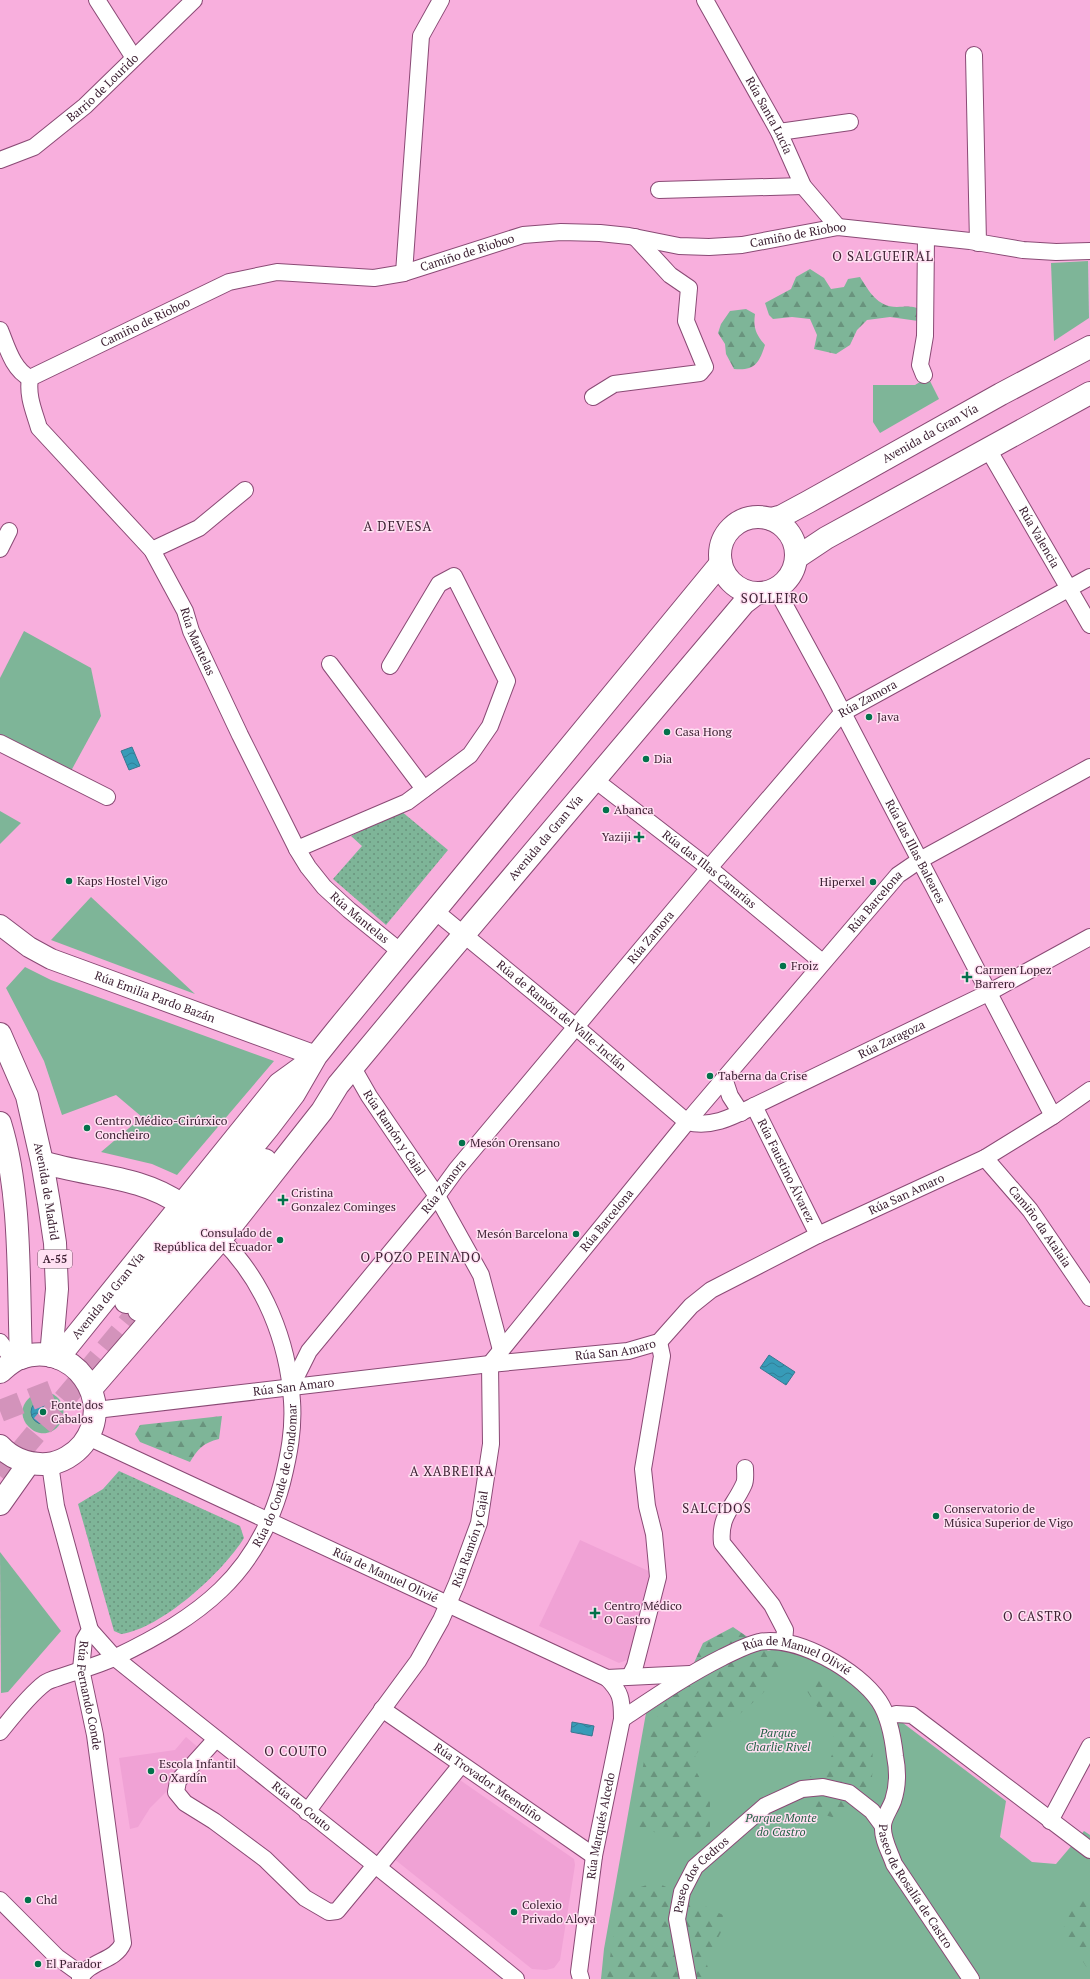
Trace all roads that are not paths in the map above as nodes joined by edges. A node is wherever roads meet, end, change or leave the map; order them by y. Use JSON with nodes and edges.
{"nodes":[{"id":1,"x":97,"y":0,"type":"edge"},
{"id":2,"x":441,"y":0,"type":"edge"},
{"id":3,"x":705,"y":0,"type":"edge"},
{"id":4,"x":187,"y":3,"type":"edge"},
{"id":5,"x":974,"y":55,"type":"dead end"},
{"id":6,"x":134,"y":58,"type":"junction"},
{"id":7,"x":850,"y":122,"type":"dead end"},
{"id":8,"x":778,"y":132,"type":"junction"},
{"id":9,"x":0,"y":160,"type":"edge"},
{"id":10,"x":803,"y":186,"type":"junction"},
{"id":11,"x":659,"y":190,"type":"dead end"},
{"id":12,"x":838,"y":227,"type":"junction"},
{"id":13,"x":634,"y":237,"type":"junction"},
{"id":14,"x":926,"y":237,"type":"junction"},
{"id":15,"x":978,"y":243,"type":"junction"},
{"id":16,"x":1090,"y":251,"type":"edge"},
{"id":17,"x":404,"y":273,"type":"junction"},
{"id":18,"x":0,"y":330,"type":"edge"},
{"id":19,"x":1090,"y":347,"type":"edge"},
{"id":20,"x":924,"y":375,"type":"dead end"},
{"id":21,"x":30,"y":378,"type":"junction"},
{"id":22,"x":1090,"y":393,"type":"edge"},
{"id":23,"x":593,"y":397,"type":"dead end"},
{"id":24,"x":988,"y":449,"type":"junction"},
{"id":25,"x":245,"y":490,"type":"dead end"},
{"id":26,"x":770,"y":519,"type":"junction"},
{"id":27,"x":9,"y":532,"type":"dead end"},
{"id":28,"x":0,"y":549,"type":"edge"},
{"id":29,"x":152,"y":550,"type":"junction"},
{"id":30,"x":796,"y":558,"type":"junction"},
{"id":31,"x":721,"y":563,"type":"junction"},
{"id":32,"x":1090,"y":577,"type":"edge"},
{"id":33,"x":1069,"y":589,"type":"junction"},
{"id":34,"x":766,"y":591,"type":"junction"},
{"id":35,"x":1090,"y":625,"type":"edge"},
{"id":36,"x":330,"y":664,"type":"dead end"},
{"id":37,"x":390,"y":666,"type":"dead end"},
{"id":38,"x":842,"y":713,"type":"junction"},
{"id":39,"x":0,"y":743,"type":"edge"},
{"id":40,"x":1090,"y":767,"type":"edge"},
{"id":41,"x":595,"y":780,"type":"junction"},
{"id":42,"x":424,"y":789,"type":"junction"},
{"id":43,"x":107,"y":797,"type":"dead end"},
{"id":44,"x":297,"y":849,"type":"junction"},
{"id":45,"x":920,"y":860,"type":"junction"},
{"id":46,"x":709,"y":868,"type":"junction"},
{"id":47,"x":435,"y":911,"type":"junction"},
{"id":48,"x":0,"y":924,"type":"edge"},
{"id":49,"x":465,"y":935,"type":"junction"},
{"id":50,"x":1090,"y":937,"type":"edge"},
{"id":51,"x":401,"y":952,"type":"junction"},
{"id":52,"x":822,"y":962,"type":"junction"},
{"id":53,"x":988,"y":993,"type":"junction"},
{"id":54,"x":576,"y":1027,"type":"junction"},
{"id":55,"x":0,"y":1034,"type":"edge"},
{"id":56,"x":316,"y":1056,"type":"junction"},
{"id":57,"x":353,"y":1068,"type":"junction"},
{"id":58,"x":724,"y":1078,"type":"junction"},
{"id":59,"x":338,"y":1086,"type":"junction"},
{"id":60,"x":1090,"y":1090,"type":"edge"},
{"id":61,"x":748,"y":1110,"type":"junction"},
{"id":62,"x":1053,"y":1116,"type":"junction"},
{"id":63,"x":687,"y":1122,"type":"junction"},
{"id":64,"x":0,"y":1123,"type":"edge"},
{"id":65,"x":985,"y":1158,"type":"junction"},
{"id":66,"x":42,"y":1162,"type":"junction"},
{"id":67,"x":437,"y":1196,"type":"junction"},
{"id":68,"x":182,"y":1205,"type":"junction"},
{"id":69,"x":818,"y":1235,"type":"junction"},
{"id":70,"x":220,"y":1239,"type":"junction"},
{"id":71,"x":1090,"y":1298,"type":"edge"},
{"id":72,"x":0,"y":1342,"type":"edge"},
{"id":73,"x":659,"y":1342,"type":"junction"},
{"id":74,"x":501,"y":1350,"type":"junction"},
{"id":75,"x":55,"y":1357,"type":"junction"},
{"id":76,"x":11,"y":1364,"type":"edge"},
{"id":77,"x":490,"y":1364,"type":"junction"},
{"id":78,"x":291,"y":1387,"type":"junction"},
{"id":79,"x":91,"y":1389,"type":"junction"},
{"id":80,"x":96,"y":1410,"type":"junction"},
{"id":81,"x":88,"y":1437,"type":"junction"},
{"id":82,"x":0,"y":1446,"type":"edge"},
{"id":83,"x":39,"y":1463,"type":"junction"},
{"id":84,"x":746,"y":1468,"type":"dead end"},
{"id":85,"x":0,"y":1504,"type":"edge"},
{"id":86,"x":270,"y":1521,"type":"junction"},
{"id":87,"x":448,"y":1604,"type":"junction"},
{"id":88,"x":90,"y":1630,"type":"junction"},
{"id":89,"x":784,"y":1642,"type":"junction"},
{"id":90,"x":114,"y":1657,"type":"junction"},
{"id":91,"x":81,"y":1669,"type":"junction"},
{"id":92,"x":690,"y":1674,"type":"junction"},
{"id":93,"x":630,"y":1676,"type":"junction"},
{"id":94,"x":607,"y":1678,"type":"junction"},
{"id":95,"x":382,"y":1709,"type":"junction"},
{"id":96,"x":887,"y":1718,"type":"junction"},
{"id":97,"x":622,"y":1719,"type":"junction"},
{"id":98,"x":3,"y":1721,"type":"edge"},
{"id":99,"x":216,"y":1739,"type":"junction"},
{"id":100,"x":1090,"y":1746,"type":"edge"},
{"id":101,"x":461,"y":1765,"type":"junction"},
{"id":102,"x":307,"y":1812,"type":"junction"},
{"id":103,"x":1050,"y":1821,"type":"junction"},
{"id":104,"x":883,"y":1826,"type":"junction"},
{"id":105,"x":1090,"y":1850,"type":"edge"},
{"id":106,"x":594,"y":1856,"type":"junction"},
{"id":107,"x":377,"y":1865,"type":"junction"},
{"id":108,"x":0,"y":1900,"type":"edge"},
{"id":109,"x":81,"y":1977,"type":"edge"},
{"id":110,"x":578,"y":1977,"type":"edge"},
{"id":111,"x":516,"y":1979,"type":"edge"},
{"id":112,"x":688,"y":1979,"type":"edge"},
{"id":113,"x":971,"y":1979,"type":"edge"}],
"edges":[{"from":1,"to":6,"type":"street"},
{"from":2,"to":17,"type":"street"},
{"from":3,"to":8,"type":"street","name":"Rúa Santa Lucía"},
{"from":4,"to":6,"type":"street","name":"Barrio de Lourido"},
{"from":5,"to":15,"type":"street"},
{"from":6,"to":9,"type":"street","name":"Barrio de Lourido"},
{"from":7,"to":8,"type":"street"},
{"from":8,"to":10,"type":"street","name":"Rúa Santa Lucía"},
{"from":10,"to":11,"type":"street"},
{"from":10,"to":12,"type":"street","name":"Rúa Santa Lucía"},
{"from":12,"to":13,"type":"street","name":"Camiño de Rioboo"},
{"from":12,"to":14,"type":"street","name":"Camiño de Rioboo"},
{"from":13,"to":17,"type":"street","name":"Camiño de Rioboo"},
{"from":13,"to":23,"type":"street"},
{"from":14,"to":15,"type":"street","name":"Camiño de Rioboo"},
{"from":14,"to":20,"type":"street"},
{"from":15,"to":16,"type":"street","name":"Camiño de Rioboo"},
{"from":17,"to":21,"type":"street","name":"Camiño de Rioboo"},
{"from":18,"to":21,"type":"street"},
{"from":19,"to":26,"type":"main road","name":"Avenida da Gran Vía"},
{"from":21,"to":29,"type":"street","name":"Rúa Mantelas"},
{"from":22,"to":24,"type":"main road"},
{"from":24,"to":30,"type":"main road"},
{"from":24,"to":33,"type":"street","name":"Rúa Valencia"},
{"from":25,"to":29,"type":"street"},
{"from":26,"to":30,"type":"main road"},
{"from":26,"to":31,"type":"main road","name":"Avenida da Gran Vía"},
{"from":27,"to":28,"type":"street"},
{"from":29,"to":44,"type":"street","name":"Rúa Mantelas"},
{"from":30,"to":34,"type":"main road","name":"Avenida da Gran Vía"},
{"from":31,"to":34,"type":"main road"},
{"from":31,"to":47,"type":"main road","name":"Avenida da Gran Vía"},
{"from":32,"to":33,"type":"street","name":"Rúa Zamora"},
{"from":33,"to":35,"type":"street","name":"Rúa Valencia"},
{"from":33,"to":38,"type":"street","name":"Rúa Zamora"},
{"from":34,"to":38,"type":"street","name":"Rúa das Illas Baleares"},
{"from":34,"to":41,"type":"main road","name":"Avenida da Gran Vía"},
{"from":36,"to":42,"type":"street"},
{"from":37,"to":42,"type":"street"},
{"from":38,"to":45,"type":"street","name":"Rúa das Illas Baleares"},
{"from":38,"to":46,"type":"street","name":"Rúa Zamora"},
{"from":39,"to":43,"type":"street"},
{"from":40,"to":45,"type":"street","name":"Rúa Barcelona"},
{"from":41,"to":46,"type":"street","name":"Rúa das Illas Canarias"},
{"from":41,"to":49,"type":"main road","name":"Avenida da Gran Vía"},
{"from":42,"to":44,"type":"street"},
{"from":44,"to":51,"type":"street","name":"Rúa Mantelas"},
{"from":45,"to":52,"type":"street","name":"Rúa Barcelona"},
{"from":45,"to":53,"type":"street","name":"Rúa das Illas Baleares"},
{"from":46,"to":52,"type":"street","name":"Rúa das Illas Canarias"},
{"from":46,"to":54,"type":"street","name":"Rúa Zamora"},
{"from":47,"to":49,"type":"street","name":"Rúa de Ramón del Valle-Inclán"},
{"from":47,"to":51,"type":"main road","name":"Avenida da Gran Vía"},
{"from":48,"to":56,"type":"street","name":"Rúa Emilia Pardo Bazán"},
{"from":49,"to":54,"type":"street","name":"Rúa de Ramón del Valle-Inclán"},
{"from":49,"to":57,"type":"main road","name":"Avenida da Gran Vía"},
{"from":50,"to":53,"type":"street","name":"Rúa Zaragoza"},
{"from":51,"to":56,"type":"main road","name":"Avenida da Gran Vía"},
{"from":52,"to":58,"type":"street","name":"Rúa Barcelona"},
{"from":53,"to":61,"type":"street","name":"Rúa Zaragoza"},
{"from":53,"to":62,"type":"street","name":"Rúa das Illas Baleares"},
{"from":54,"to":63,"type":"street","name":"Rúa de Ramón del Valle-Inclán"},
{"from":54,"to":67,"type":"street","name":"Rúa Zamora"},
{"from":55,"to":66,"type":"main road","name":"Avenida de Madrid","number":"A-55"},
{"from":56,"to":59,"type":"main road","name":"Avenida da Gran Vía"},
{"from":56,"to":68,"type":"main road","name":"Avenida da Gran Vía"},
{"from":57,"to":59,"type":"main road","name":"Avenida da Gran Vía"},
{"from":57,"to":67,"type":"street","name":"Rúa Ramón y Cajal"},
{"from":58,"to":61,"type":"street"},
{"from":58,"to":63,"type":"street","name":"Rúa Barcelona"},
{"from":59,"to":70,"type":"main road","name":"Avenida da Gran Vía"},
{"from":60,"to":62,"type":"street","name":"Rúa San Amaro"},
{"from":61,"to":63,"type":"street","name":"Rúa Zaragoza"},
{"from":61,"to":69,"type":"street","name":"Rúa Faustino Álvarez"},
{"from":62,"to":65,"type":"street","name":"Rúa San Amaro"},
{"from":63,"to":74,"type":"street","name":"Rúa Barcelona"},
{"from":64,"to":76,"type":"main road"},
{"from":65,"to":69,"type":"street","name":"Rúa San Amaro"},
{"from":65,"to":71,"type":"street","name":"Camiño da Atalaia"},
{"from":66,"to":68,"type":"main road"},
{"from":66,"to":75,"type":"main road","name":"Avenida de Madrid","number":"A-55"},
{"from":67,"to":74,"type":"street","name":"Rúa Ramón y Cajal"},
{"from":67,"to":78,"type":"street","name":"Rúa Zamora"},
{"from":68,"to":75,"type":"main road","name":"Avenida da Gran Vía"},
{"from":69,"to":73,"type":"street","name":"Rúa San Amaro"},
{"from":70,"to":78,"type":"street","name":"Rúa do Conde de Gondomar"},
{"from":70,"to":79,"type":"main road","name":"Avenida da Gran Vía"},
{"from":72,"to":76,"type":"street"},
{"from":73,"to":77,"type":"street","name":"Rúa San Amaro"},
{"from":73,"to":93,"type":"street"},
{"from":74,"to":77,"type":"street","name":"Rúa Barcelona"},
{"from":75,"to":76,"type":"main road"},
{"from":75,"to":79,"type":"main road"},
{"from":77,"to":78,"type":"street","name":"Rúa San Amaro"},
{"from":77,"to":87,"type":"street","name":"Rúa Ramón y Cajal"},
{"from":78,"to":80,"type":"street","name":"Rúa San Amaro"},
{"from":78,"to":86,"type":"street","name":"Rúa do Conde de Gondomar"},
{"from":79,"to":80,"type":"main road"},
{"from":80,"to":81,"type":"main road"},
{"from":81,"to":83,"type":"main road"},
{"from":81,"to":86,"type":"street","name":"Rúa de Manuel Olivié"},
{"from":82,"to":83,"type":"main road"},
{"from":83,"to":85,"type":"main road"},
{"from":83,"to":88,"type":"street","name":"Rúa Fernando Conde"},
{"from":84,"to":89,"type":"street"},
{"from":86,"to":87,"type":"street","name":"Rúa de Manuel Olivié"},
{"from":86,"to":90,"type":"street","name":"Rúa do Conde de Gondomar"},
{"from":87,"to":94,"type":"street","name":"Rúa de Manuel Olivié"},
{"from":87,"to":95,"type":"street","name":"Rúa Ramón y Cajal"},
{"from":88,"to":90,"type":"street","name":"Rúa do Couto"},
{"from":88,"to":91,"type":"street","name":"Rúa Fernando Conde"},
{"from":89,"to":92,"type":"street","name":"Rúa de Manuel Olivié"},
{"from":89,"to":96,"type":"street","name":"Rúa de Manuel Olivié"},
{"from":90,"to":91,"type":"street","name":"Rúa do Conde de Gondomar"},
{"from":90,"to":99,"type":"street","name":"Rúa do Couto"},
{"from":91,"to":98,"type":"street","name":"Rúa do Conde de Gondomar"},
{"from":91,"to":109,"type":"street","name":"Rúa Fernando Conde"},
{"from":92,"to":93,"type":"street","name":"Rúa de Manuel Olivié"},
{"from":92,"to":97,"type":"street","name":"Rúa de Manuel Olivié"},
{"from":93,"to":94,"type":"street","name":"Rúa de Manuel Olivié"},
{"from":94,"to":97,"type":"street","name":"Rúa Marqués Alcedo"},
{"from":95,"to":101,"type":"street","name":"Rúa Trovador Meendiño"},
{"from":95,"to":102,"type":"street","name":"Rúa Ramón y Cajal"},
{"from":96,"to":103,"type":"street"},
{"from":96,"to":104,"type":"street","name":"Paseo de Rosalía de Castro"},
{"from":97,"to":106,"type":"street","name":"Rúa Marqués Alcedo"},
{"from":99,"to":102,"type":"street","name":"Rúa do Couto"},
{"from":99,"to":107,"type":"street"},
{"from":100,"to":103,"type":"street"},
{"from":101,"to":106,"type":"street","name":"Rúa Trovador Meendiño"},
{"from":101,"to":107,"type":"street"},
{"from":102,"to":107,"type":"street","name":"Rúa do Couto"},
{"from":103,"to":105,"type":"street"},
{"from":104,"to":112,"type":"street","name":"Paseo dos Cedros"},
{"from":104,"to":113,"type":"street","name":"Paseo de Rosalía de Castro"},
{"from":106,"to":110,"type":"street","name":"Rúa Marqués Alcedo"},
{"from":107,"to":111,"type":"street","name":"Rúa do Couto"},
{"from":108,"to":109,"type":"street"}]}
